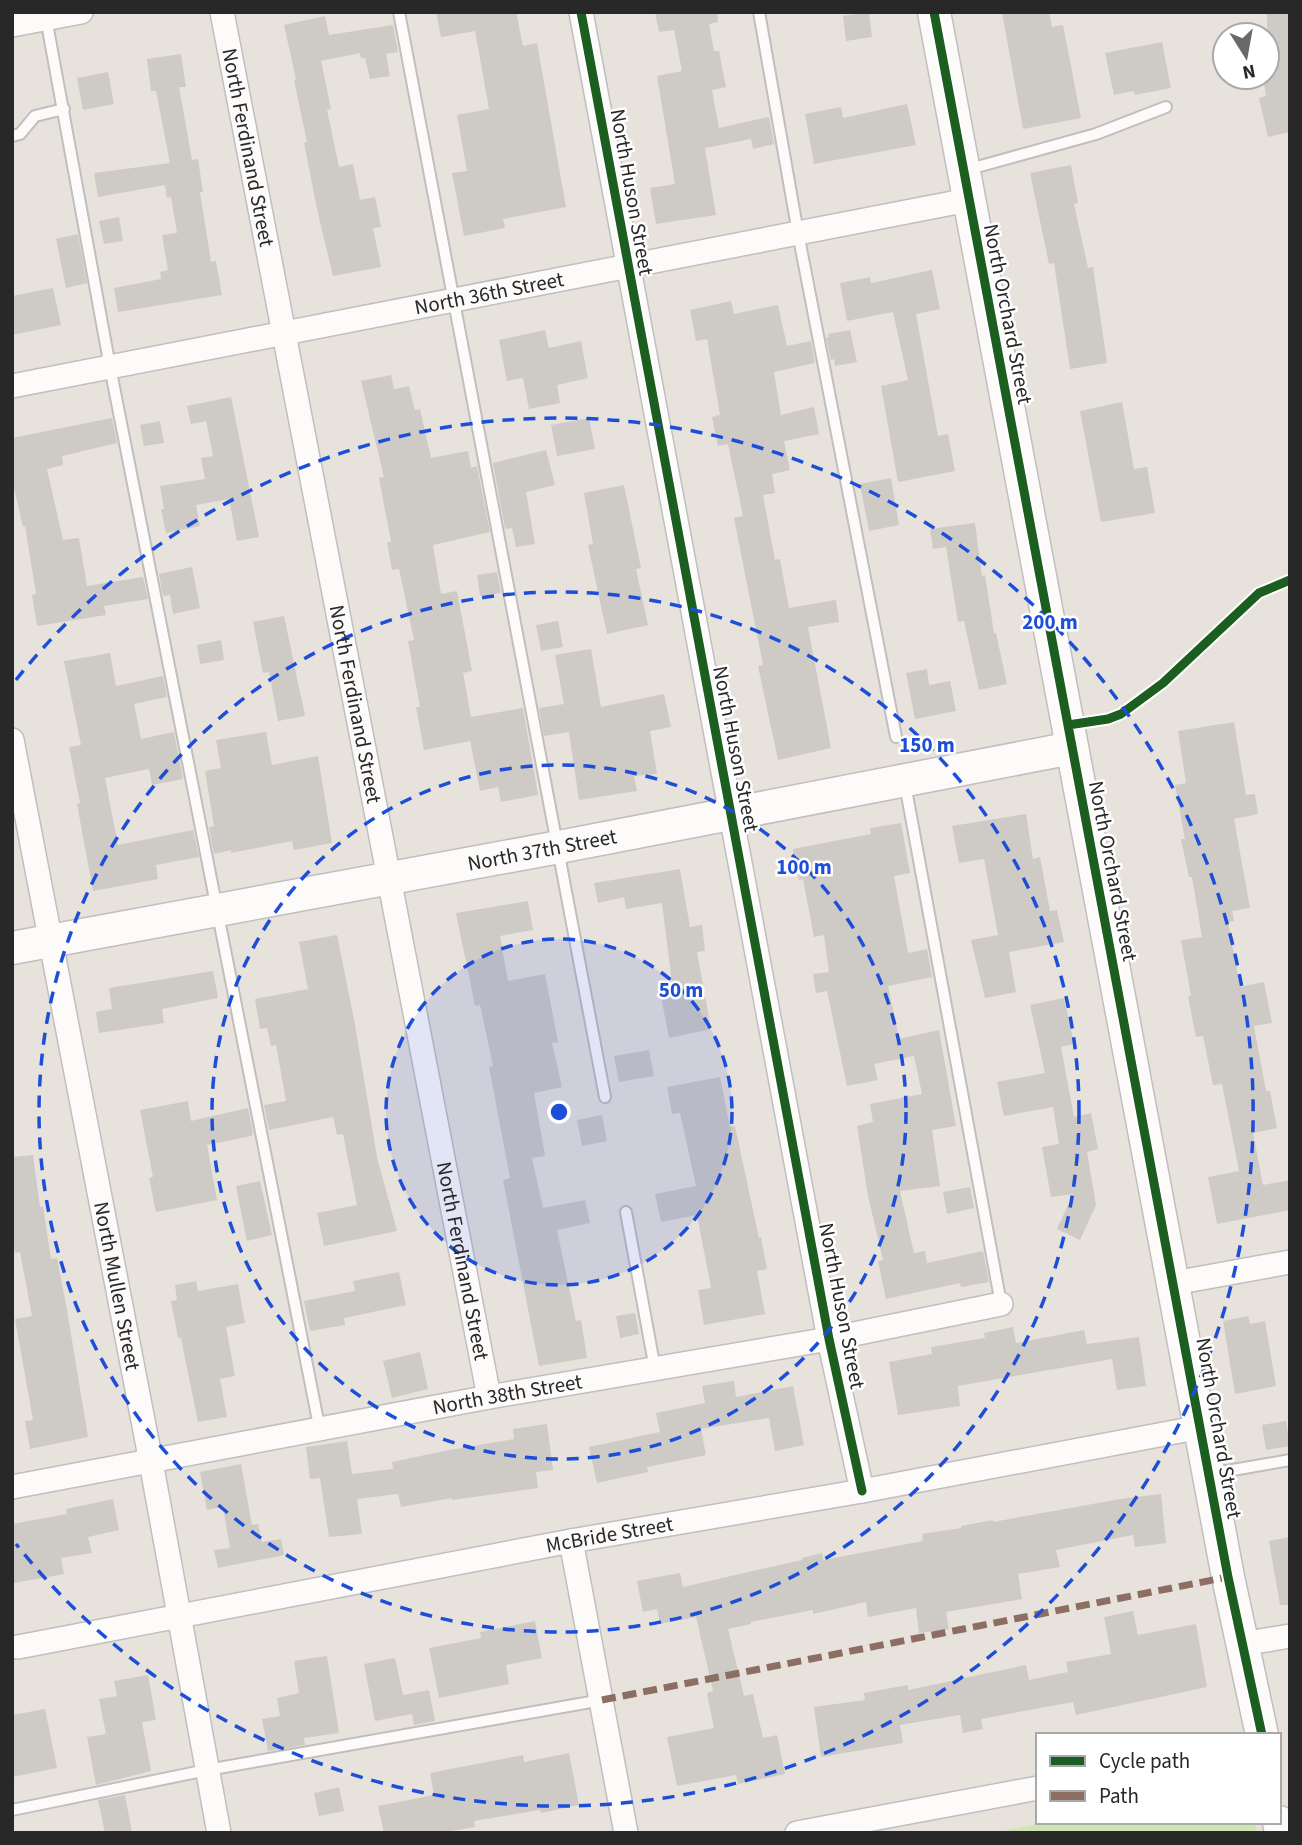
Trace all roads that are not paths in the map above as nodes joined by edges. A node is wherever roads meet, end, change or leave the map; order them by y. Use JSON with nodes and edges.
{"nodes":[{"id":1,"x":82,"y":12,"type":"edge"},
{"id":2,"x":222,"y":12,"type":"edge"},
{"id":3,"x":399,"y":12,"type":"edge"},
{"id":4,"x":581,"y":12,"type":"edge"},
{"id":5,"x":759,"y":12,"type":"edge"},
{"id":6,"x":934,"y":12,"type":"edge"},
{"id":7,"x":46,"y":16,"type":"edge"},
{"id":8,"x":12,"y":25,"type":"edge"},
{"id":9,"x":1166,"y":107,"type":"dead end"},
{"id":10,"x":64,"y":109,"type":"junction"},
{"id":11,"x":12,"y":136,"type":"edge"},
{"id":12,"x":965,"y":186,"type":"junction"},
{"id":13,"x":798,"y":233,"type":"junction"},
{"id":14,"x":627,"y":265,"type":"junction"},
{"id":15,"x":453,"y":301,"type":"junction"},
{"id":16,"x":282,"y":335,"type":"junction"},
{"id":17,"x":110,"y":367,"type":"junction"},
{"id":18,"x":12,"y":386,"type":"edge"},
{"id":19,"x":896,"y":737,"type":"dead end"},
{"id":20,"x":12,"y":740,"type":"edge"},
{"id":21,"x":1072,"y":748,"type":"junction"},
{"id":22,"x":905,"y":781,"type":"junction"},
{"id":23,"x":731,"y":815,"type":"junction"},
{"id":24,"x":559,"y":848,"type":"junction"},
{"id":25,"x":388,"y":880,"type":"junction"},
{"id":26,"x":216,"y":911,"type":"junction"},
{"id":27,"x":52,"y":940,"type":"junction"},
{"id":28,"x":12,"y":948,"type":"edge"},
{"id":29,"x":605,"y":1097,"type":"dead end"},
{"id":30,"x":626,"y":1212,"type":"dead end"},
{"id":31,"x":1290,"y":1262,"type":"edge"},
{"id":32,"x":1174,"y":1283,"type":"junction"},
{"id":33,"x":1001,"y":1304,"type":"joint"},
{"id":34,"x":830,"y":1339,"type":"junction"},
{"id":35,"x":655,"y":1369,"type":"junction"},
{"id":36,"x":489,"y":1397,"type":"junction"},
{"id":37,"x":1201,"y":1427,"type":"junction"},
{"id":38,"x":320,"y":1431,"type":"junction"},
{"id":39,"x":1290,"y":1460,"type":"edge"},
{"id":40,"x":151,"y":1462,"type":"junction"},
{"id":41,"x":1210,"y":1474,"type":"junction"},
{"id":42,"x":12,"y":1487,"type":"edge"},
{"id":43,"x":862,"y":1491,"type":"junction"},
{"id":44,"x":571,"y":1541,"type":"junction"},
{"id":45,"x":179,"y":1618,"type":"junction"},
{"id":46,"x":1290,"y":1636,"type":"edge"},
{"id":47,"x":1242,"y":1644,"type":"junction"},
{"id":48,"x":18,"y":1647,"type":"dead end"},
{"id":49,"x":602,"y":1700,"type":"junction"},
{"id":50,"x":1262,"y":1733,"type":"edge"},
{"id":51,"x":207,"y":1770,"type":"junction"},
{"id":52,"x":1036,"y":1788,"type":"edge"},
{"id":53,"x":12,"y":1810,"type":"edge"},
{"id":54,"x":219,"y":1833,"type":"edge"},
{"id":55,"x":626,"y":1833,"type":"edge"},
{"id":56,"x":797,"y":1833,"type":"edge"}],
"edges":[{"from":1,"to":7,"type":"street"},
{"from":2,"to":16,"type":"street","name":"North Ferdinand Street"},
{"from":3,"to":15,"type":"lane"},
{"from":4,"to":14,"type":"street","name":"North Huson Street"},
{"from":5,"to":13,"type":"lane"},
{"from":6,"to":12,"type":"street","name":"North Orchard Street"},
{"from":7,"to":8,"type":"street"},
{"from":7,"to":10,"type":"lane"},
{"from":9,"to":12,"type":"lane"},
{"from":10,"to":11,"type":"lane"},
{"from":10,"to":17,"type":"lane"},
{"from":12,"to":13,"type":"street","name":"North 36th Street"},
{"from":12,"to":21,"type":"street","name":"North Orchard Street"},
{"from":13,"to":14,"type":"street","name":"North 36th Street"},
{"from":13,"to":19,"type":"lane"},
{"from":14,"to":15,"type":"street","name":"North 36th Street"},
{"from":14,"to":23,"type":"street","name":"North Huson Street"},
{"from":15,"to":16,"type":"street","name":"North 36th Street"},
{"from":15,"to":24,"type":"lane"},
{"from":16,"to":17,"type":"street","name":"North 36th Street"},
{"from":16,"to":25,"type":"street","name":"North Ferdinand Street"},
{"from":17,"to":18,"type":"street","name":"North 36th Street"},
{"from":17,"to":26,"type":"lane"},
{"from":20,"to":27,"type":"street","name":"North Mullen Street"},
{"from":21,"to":22,"type":"street","name":"North 37th Street"},
{"from":21,"to":32,"type":"street","name":"North Orchard Street"},
{"from":22,"to":23,"type":"street","name":"North 37th Street"},
{"from":22,"to":33,"type":"lane"},
{"from":23,"to":24,"type":"street","name":"North 37th Street"},
{"from":23,"to":34,"type":"street","name":"North Huson Street"},
{"from":24,"to":25,"type":"street","name":"North 37th Street"},
{"from":24,"to":29,"type":"lane"},
{"from":25,"to":26,"type":"street","name":"North 37th Street"},
{"from":25,"to":36,"type":"street","name":"North Ferdinand Street"},
{"from":26,"to":27,"type":"street","name":"North 37th Street"},
{"from":26,"to":38,"type":"lane"},
{"from":27,"to":28,"type":"street","name":"North 37th Street"},
{"from":27,"to":40,"type":"street","name":"North Mullen Street"},
{"from":30,"to":35,"type":"lane"},
{"from":31,"to":32,"type":"street"},
{"from":32,"to":37,"type":"street","name":"North Orchard Street"},
{"from":33,"to":34,"type":"street","name":"North 38th Street"},
{"from":34,"to":35,"type":"street","name":"North 38th Street"},
{"from":34,"to":43,"type":"street","name":"North Huson Street"},
{"from":35,"to":36,"type":"street","name":"North 38th Street"},
{"from":36,"to":38,"type":"street","name":"North 38th Street"},
{"from":37,"to":41,"type":"street","name":"North Orchard Street"},
{"from":37,"to":43,"type":"street","name":"McBride Street"},
{"from":38,"to":40,"type":"street","name":"North 38th Street"},
{"from":39,"to":41,"type":"lane"},
{"from":40,"to":42,"type":"street","name":"North 38th Street"},
{"from":40,"to":45,"type":"street","name":"North Mullen Street"},
{"from":41,"to":47,"type":"street","name":"North Orchard Street"},
{"from":43,"to":44,"type":"street","name":"McBride Street"},
{"from":44,"to":45,"type":"street","name":"McBride Street"},
{"from":44,"to":49,"type":"street"},
{"from":45,"to":48,"type":"street","name":"McBride Street"},
{"from":45,"to":51,"type":"street","name":"North Mullen Street"},
{"from":46,"to":47,"type":"street"},
{"from":47,"to":50,"type":"street","name":"North Orchard Street"},
{"from":49,"to":51,"type":"lane"},
{"from":49,"to":55,"type":"street"},
{"from":51,"to":53,"type":"lane"},
{"from":51,"to":54,"type":"street","name":"North Mullen Street"},
{"from":52,"to":56,"type":"street"}]}
